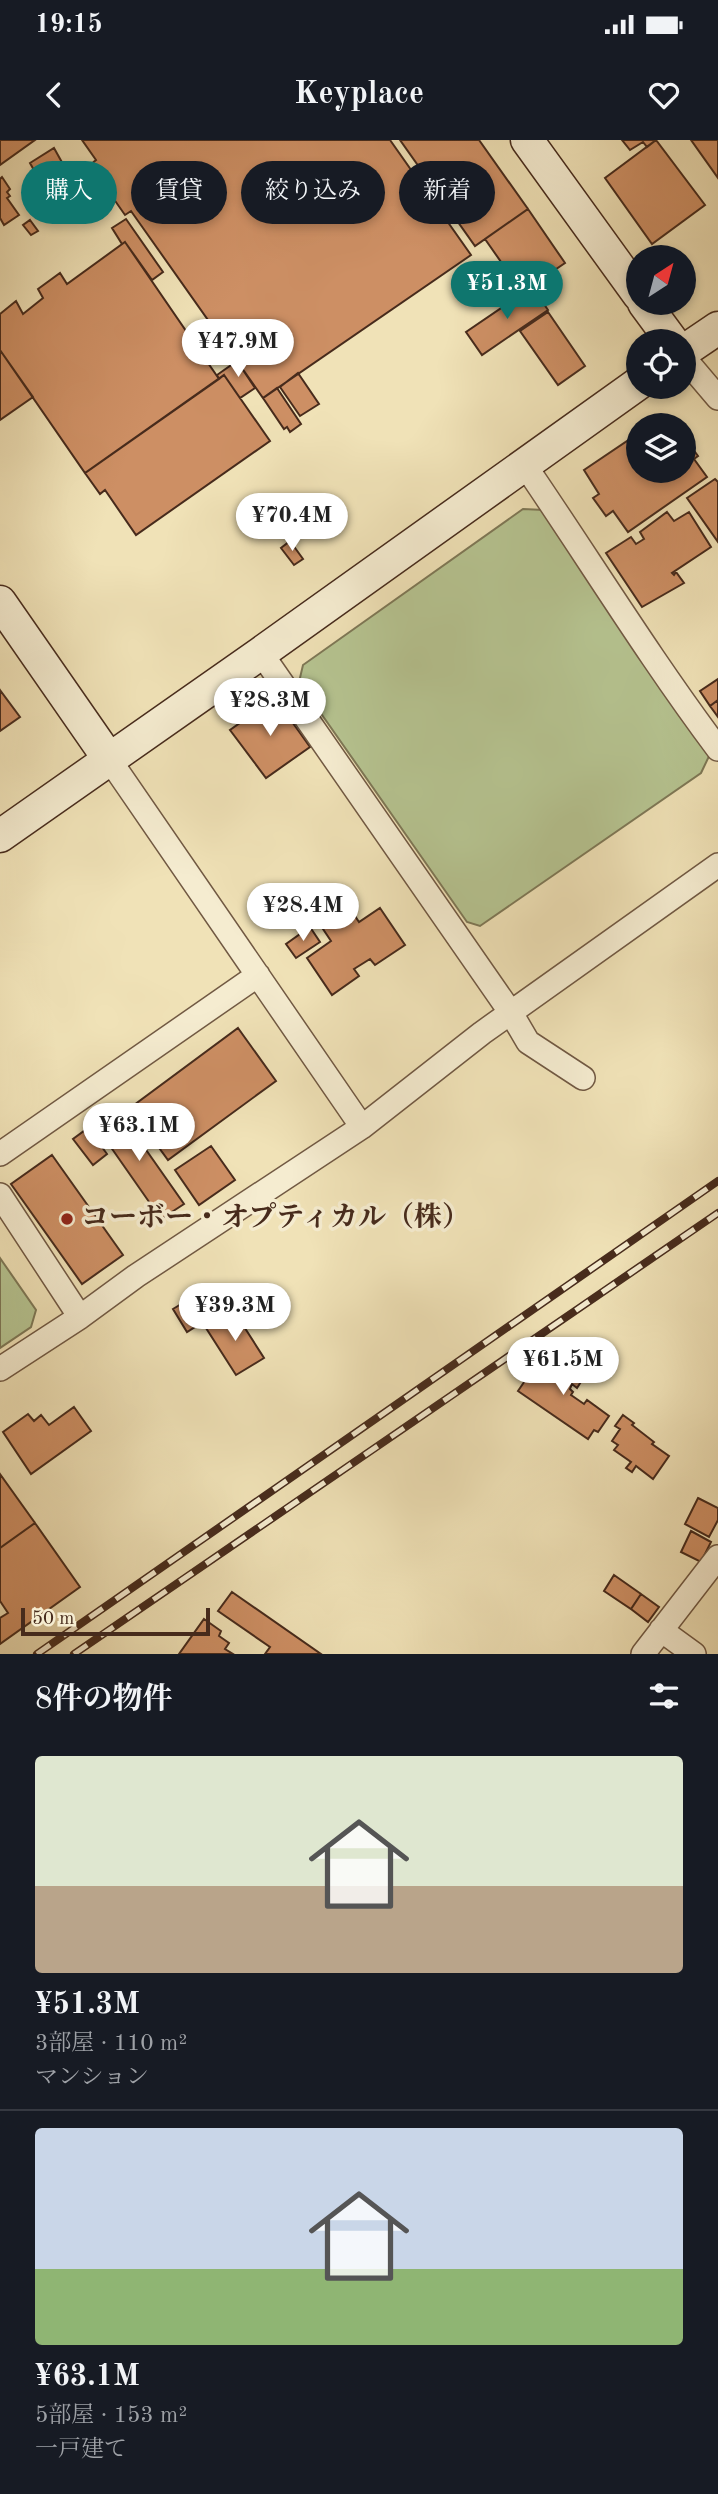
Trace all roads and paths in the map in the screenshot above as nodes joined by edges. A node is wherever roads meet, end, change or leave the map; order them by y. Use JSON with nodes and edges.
{"nodes":[{"id":1,"x":527,"y":140,"type":"edge"},
{"id":2,"x":626,"y":277,"type":"edge"},
{"id":3,"x":718,"y":328,"type":"edge"},
{"id":4,"x":696,"y":343,"type":"edge"},
{"id":5,"x":696,"y":372,"type":"edge"},
{"id":6,"x":626,"y":392,"type":"edge"},
{"id":7,"x":718,"y":398,"type":"edge"},
{"id":8,"x":524,"y":464,"type":"junction"},
{"id":9,"x":0,"y":603,"type":"edge"},
{"id":10,"x":261,"y":653,"type":"junction"},
{"id":11,"x":718,"y":749,"type":"edge"},
{"id":12,"x":109,"y":759,"type":"junction"},
{"id":13,"x":0,"y":836,"type":"edge"},
{"id":14,"x":718,"y":865,"type":"edge"},
{"id":15,"x":258,"y":975,"type":"junction"},
{"id":16,"x":511,"y":1013,"type":"junction"},
{"id":17,"x":583,"y":1078,"type":"dead end"},
{"id":18,"x":362,"y":1127,"type":"junction"},
{"id":19,"x":0,"y":1154,"type":"edge"},
{"id":20,"x":0,"y":1195,"type":"edge"},
{"id":21,"x":80,"y":1317,"type":"junction"},
{"id":22,"x":0,"y":1369,"type":"edge"},
{"id":23,"x":718,"y":1557,"type":"edge"},
{"id":24,"x":661,"y":1630,"type":"junction"},
{"id":25,"x":643,"y":1654,"type":"edge"},
{"id":26,"x":694,"y":1654,"type":"edge"}],
"edges":[{"from":1,"to":2,"type":"street"},
{"from":3,"to":4,"type":"street"},
{"from":5,"to":7,"type":"street"},
{"from":6,"to":8,"type":"street"},
{"from":8,"to":10,"type":"street"},
{"from":8,"to":11,"type":"street"},
{"from":9,"to":12,"type":"street"},
{"from":10,"to":12,"type":"street"},
{"from":10,"to":16,"type":"street"},
{"from":12,"to":13,"type":"street"},
{"from":12,"to":15,"type":"street"},
{"from":14,"to":16,"type":"street"},
{"from":15,"to":18,"type":"street"},
{"from":15,"to":19,"type":"street"},
{"from":16,"to":17,"type":"street"},
{"from":16,"to":18,"type":"street"},
{"from":18,"to":21,"type":"street"},
{"from":20,"to":21,"type":"street"},
{"from":21,"to":22,"type":"street"},
{"from":23,"to":24,"type":"street"},
{"from":24,"to":25,"type":"street"},
{"from":24,"to":26,"type":"street"}]}
